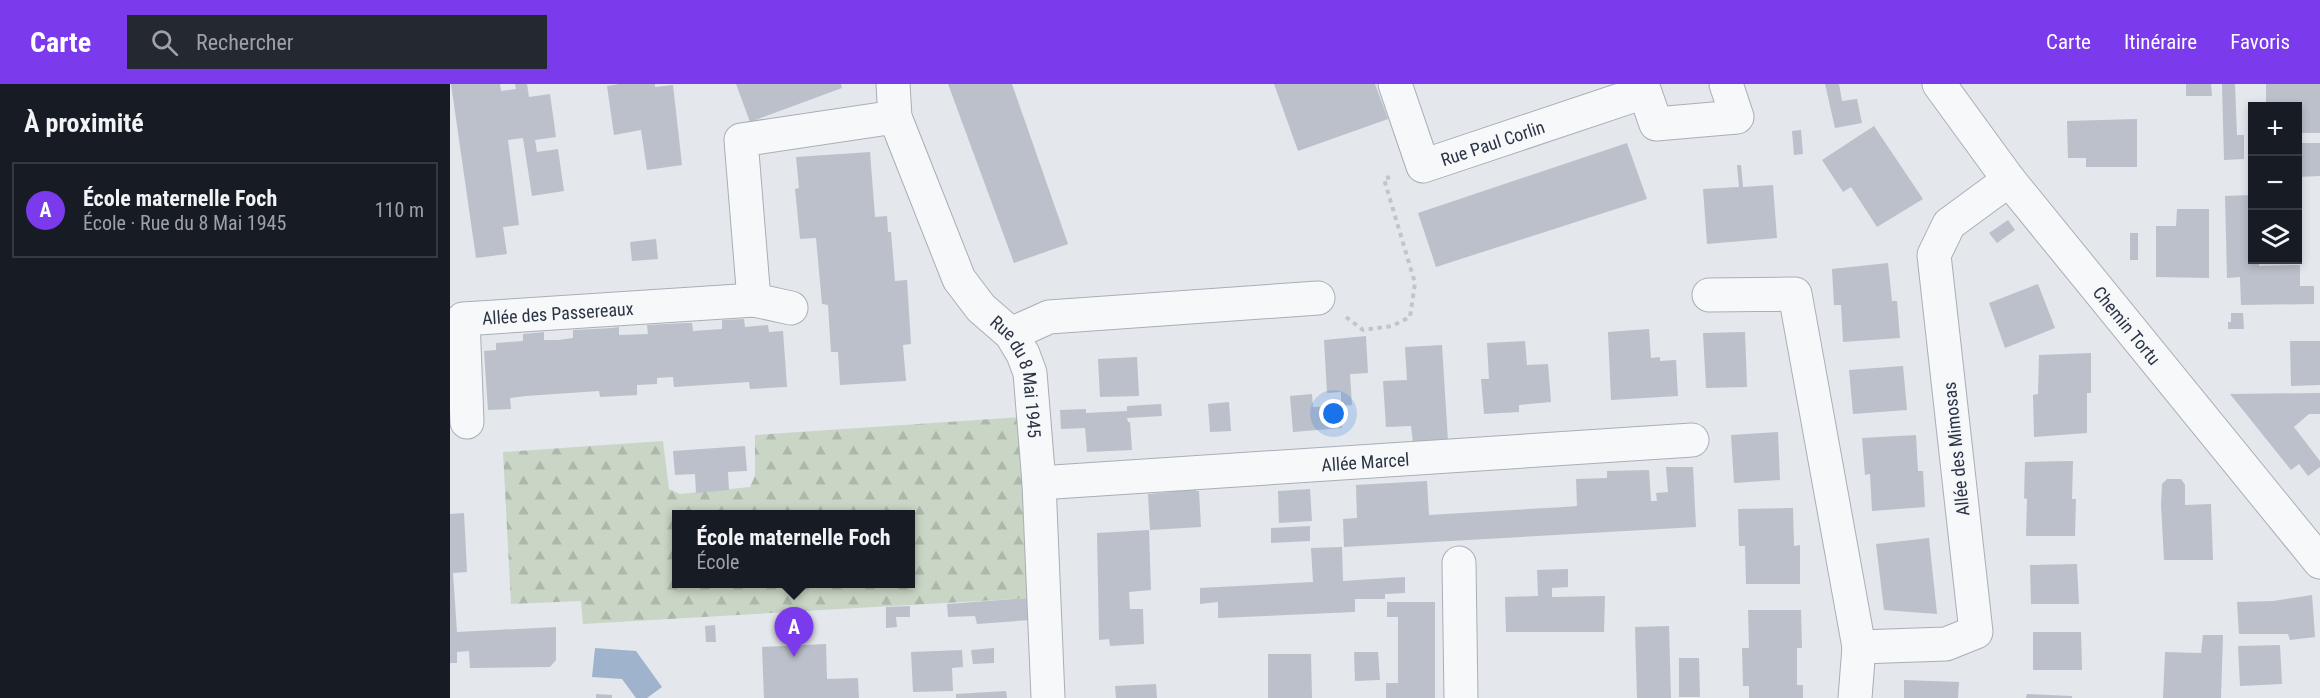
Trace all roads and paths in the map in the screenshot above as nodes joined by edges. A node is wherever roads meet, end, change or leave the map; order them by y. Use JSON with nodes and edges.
{"nodes":[{"id":1,"x":893,"y":84,"type":"edge"},
{"id":2,"x":1395,"y":84,"type":"edge"},
{"id":3,"x":1726,"y":84,"type":"edge"},
{"id":4,"x":1939,"y":84,"type":"edge"},
{"id":5,"x":1643,"y":88,"type":"edge"},
{"id":6,"x":895,"y":117,"type":"junction"},
{"id":7,"x":1423,"y":166,"type":"junction"},
{"id":8,"x":2009,"y":180,"type":"junction"},
{"id":9,"x":1709,"y":295,"type":"dead end"},
{"id":10,"x":1318,"y":298,"type":"joint"},
{"id":11,"x":754,"y":300,"type":"junction"},
{"id":12,"x":791,"y":308,"type":"dead end"},
{"id":13,"x":1011,"y":334,"type":"junction"},
{"id":14,"x":467,"y":422,"type":"dead end"},
{"id":15,"x":1692,"y":440,"type":"dead end"},
{"id":16,"x":1039,"y":483,"type":"junction"},
{"id":17,"x":1459,"y":562,"type":"dead end"},
{"id":18,"x":2320,"y":562,"type":"edge"},
{"id":19,"x":1859,"y":647,"type":"junction"},
{"id":20,"x":1048,"y":698,"type":"edge"},
{"id":21,"x":1461,"y":698,"type":"edge"},
{"id":22,"x":1855,"y":698,"type":"edge"}],
"edges":[{"from":1,"to":6,"type":"street","name":"Rue du 8 Mai 1945"},
{"from":2,"to":7,"type":"street","name":"Rue Paul Corlin"},
{"from":3,"to":5,"type":"street","name":"Rue Paul Corlin"},
{"from":4,"to":8,"type":"street","name":"Chemin Tortu"},
{"from":5,"to":7,"type":"street","name":"Rue Paul Corlin"},
{"from":6,"to":11,"type":"street"},
{"from":6,"to":13,"type":"street","name":"Rue du 8 Mai 1945"},
{"from":7,"to":10,"type":"path"},
{"from":8,"to":18,"type":"street","name":"Chemin Tortu"},
{"from":8,"to":19,"type":"street","name":"Allée des Mimosas"},
{"from":9,"to":19,"type":"street"},
{"from":10,"to":13,"type":"street"},
{"from":11,"to":12,"type":"street","name":"Allée des Passereaux"},
{"from":11,"to":14,"type":"street","name":"Allée des Passereaux"},
{"from":13,"to":16,"type":"street","name":"Rue du 8 Mai 1945"},
{"from":15,"to":16,"type":"street","name":"Allée Marcel"},
{"from":16,"to":20,"type":"street","name":"Rue du 8 Mai 1945"},
{"from":17,"to":21,"type":"street"},
{"from":19,"to":22,"type":"street"}]}
